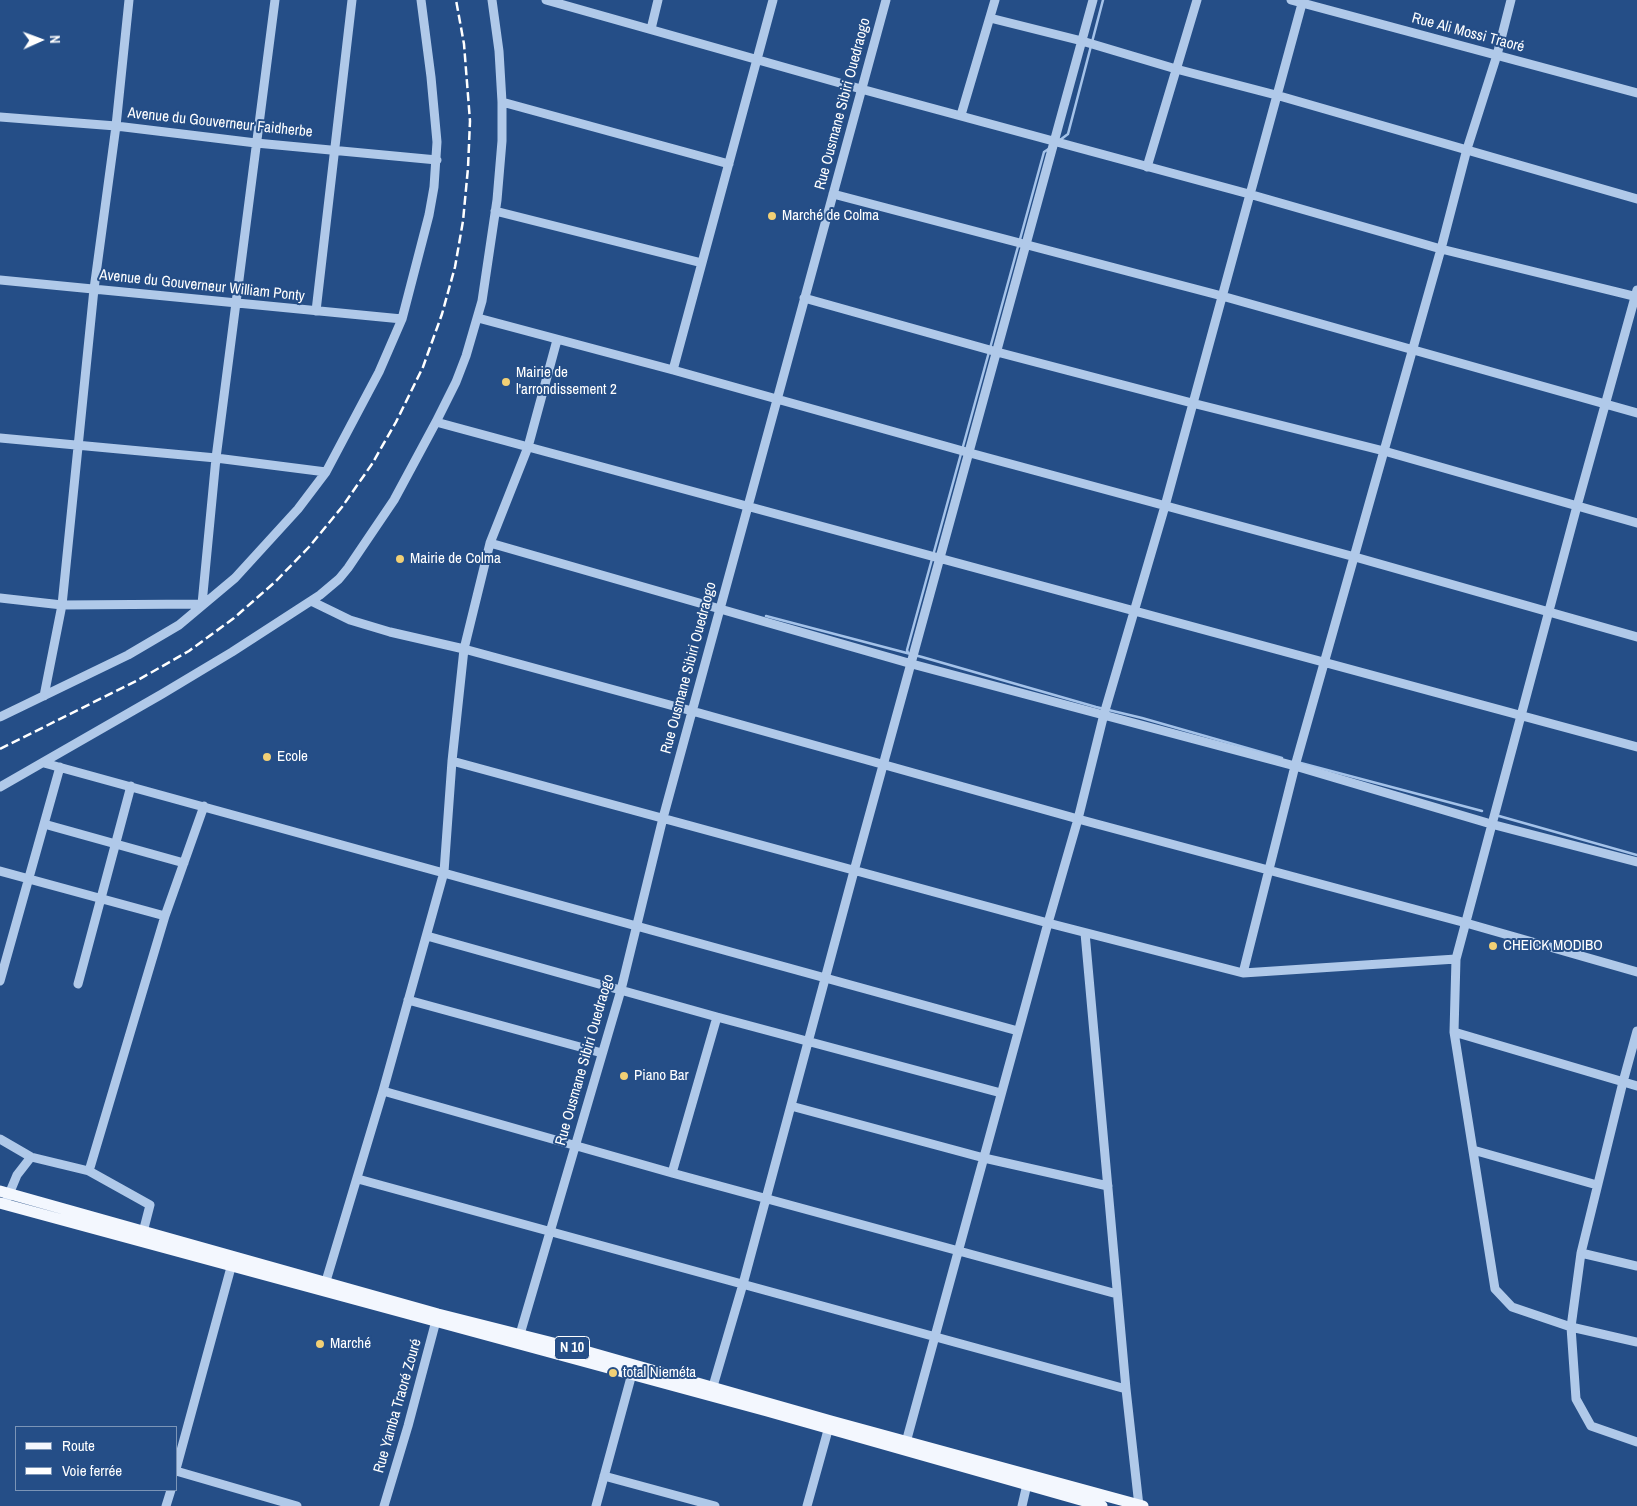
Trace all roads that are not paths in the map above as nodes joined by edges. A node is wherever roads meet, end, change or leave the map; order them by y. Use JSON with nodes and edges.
{"nodes":[{"id":1,"x":129,"y":0,"type":"edge"},
{"id":2,"x":275,"y":0,"type":"edge"},
{"id":3,"x":352,"y":0,"type":"edge"},
{"id":4,"x":421,"y":0,"type":"edge"},
{"id":5,"x":492,"y":0,"type":"edge"},
{"id":6,"x":546,"y":0,"type":"edge"},
{"id":7,"x":658,"y":0,"type":"edge"},
{"id":8,"x":773,"y":0,"type":"edge"},
{"id":9,"x":886,"y":0,"type":"edge"},
{"id":10,"x":995,"y":0,"type":"edge"},
{"id":11,"x":1093,"y":0,"type":"edge"},
{"id":12,"x":1197,"y":0,"type":"edge"},
{"id":13,"x":1291,"y":0,"type":"edge"},
{"id":14,"x":1511,"y":0,"type":"edge"},
{"id":15,"x":1302,"y":2,"type":"edge"},
{"id":16,"x":990,"y":18,"type":"junction"},
{"id":17,"x":651,"y":29,"type":"junction"},
{"id":18,"x":1082,"y":42,"type":"junction"},
{"id":19,"x":1496,"y":55,"type":"junction"},
{"id":20,"x":757,"y":60,"type":"junction"},
{"id":21,"x":1176,"y":69,"type":"junction"},
{"id":22,"x":861,"y":89,"type":"junction"},
{"id":23,"x":1637,"y":93,"type":"edge"},
{"id":24,"x":1276,"y":95,"type":"junction"},
{"id":25,"x":502,"y":102,"type":"junction"},
{"id":26,"x":961,"y":115,"type":"junction"},
{"id":27,"x":0,"y":117,"type":"edge"},
{"id":28,"x":116,"y":126,"type":"junction"},
{"id":29,"x":256,"y":142,"type":"junction"},
{"id":30,"x":1055,"y":142,"type":"junction"},
{"id":31,"x":1467,"y":149,"type":"junction"},
{"id":32,"x":334,"y":150,"type":"junction"},
{"id":33,"x":437,"y":160,"type":"junction"},
{"id":34,"x":728,"y":164,"type":"junction"},
{"id":35,"x":1147,"y":167,"type":"junction"},
{"id":36,"x":833,"y":194,"type":"junction"},
{"id":37,"x":1250,"y":194,"type":"junction"},
{"id":38,"x":1637,"y":199,"type":"edge"},
{"id":39,"x":495,"y":211,"type":"junction"},
{"id":40,"x":1026,"y":246,"type":"junction"},
{"id":41,"x":1441,"y":249,"type":"junction"},
{"id":42,"x":702,"y":263,"type":"junction"},
{"id":43,"x":0,"y":280,"type":"edge"},
{"id":44,"x":94,"y":289,"type":"junction"},
{"id":45,"x":1636,"y":295,"type":"edge"},
{"id":46,"x":1222,"y":296,"type":"junction"},
{"id":47,"x":804,"y":298,"type":"junction"},
{"id":48,"x":236,"y":303,"type":"junction"},
{"id":49,"x":316,"y":311,"type":"junction"},
{"id":50,"x":478,"y":318,"type":"junction"},
{"id":51,"x":402,"y":319,"type":"junction"},
{"id":52,"x":558,"y":340,"type":"junction"},
{"id":53,"x":1412,"y":350,"type":"junction"},
{"id":54,"x":997,"y":352,"type":"junction"},
{"id":55,"x":673,"y":370,"type":"junction"},
{"id":56,"x":778,"y":401,"type":"junction"},
{"id":57,"x":1192,"y":404,"type":"junction"},
{"id":58,"x":1604,"y":405,"type":"junction"},
{"id":59,"x":1637,"y":413,"type":"edge"},
{"id":60,"x":436,"y":422,"type":"junction"},
{"id":61,"x":0,"y":438,"type":"edge"},
{"id":62,"x":78,"y":445,"type":"junction"},
{"id":63,"x":528,"y":447,"type":"junction"},
{"id":64,"x":1384,"y":451,"type":"junction"},
{"id":65,"x":970,"y":453,"type":"junction"},
{"id":66,"x":216,"y":458,"type":"junction"},
{"id":67,"x":326,"y":472,"type":"junction"},
{"id":68,"x":748,"y":506,"type":"junction"},
{"id":69,"x":1165,"y":506,"type":"junction"},
{"id":70,"x":1576,"y":506,"type":"junction"},
{"id":71,"x":1637,"y":523,"type":"edge"},
{"id":72,"x":490,"y":543,"type":"junction"},
{"id":73,"x":1355,"y":557,"type":"junction"},
{"id":74,"x":941,"y":559,"type":"junction"},
{"id":75,"x":0,"y":598,"type":"edge"},
{"id":76,"x":311,"y":601,"type":"junction"},
{"id":77,"x":202,"y":604,"type":"junction"},
{"id":78,"x":62,"y":605,"type":"junction"},
{"id":79,"x":720,"y":608,"type":"junction"},
{"id":80,"x":1135,"y":611,"type":"junction"},
{"id":81,"x":1548,"y":611,"type":"junction"},
{"id":82,"x":1637,"y":637,"type":"edge"},
{"id":83,"x":464,"y":649,"type":"junction"},
{"id":84,"x":912,"y":664,"type":"junction"},
{"id":85,"x":1325,"y":664,"type":"junction"},
{"id":86,"x":44,"y":696,"type":"junction"},
{"id":87,"x":692,"y":710,"type":"junction"},
{"id":88,"x":1104,"y":714,"type":"junction"},
{"id":89,"x":1520,"y":716,"type":"junction"},
{"id":90,"x":0,"y":717,"type":"edge"},
{"id":91,"x":1637,"y":747,"type":"edge"},
{"id":92,"x":452,"y":761,"type":"junction"},
{"id":93,"x":44,"y":763,"type":"junction"},
{"id":94,"x":885,"y":764,"type":"junction"},
{"id":95,"x":1295,"y":766,"type":"junction"},
{"id":96,"x":60,"y":767,"type":"junction"},
{"id":97,"x":131,"y":786,"type":"junction"},
{"id":98,"x":0,"y":787,"type":"edge"},
{"id":99,"x":204,"y":806,"type":"junction"},
{"id":100,"x":663,"y":818,"type":"junction"},
{"id":101,"x":1078,"y":819,"type":"junction"},
{"id":102,"x":44,"y":824,"type":"junction"},
{"id":103,"x":1491,"y":824,"type":"junction"},
{"id":104,"x":116,"y":844,"type":"junction"},
{"id":105,"x":1637,"y":862,"type":"edge"},
{"id":106,"x":184,"y":863,"type":"junction"},
{"id":107,"x":0,"y":870,"type":"edge"},
{"id":108,"x":1268,"y":870,"type":"junction"},
{"id":109,"x":854,"y":871,"type":"junction"},
{"id":110,"x":444,"y":872,"type":"junction"},
{"id":111,"x":29,"y":878,"type":"junction"},
{"id":112,"x":101,"y":899,"type":"junction"},
{"id":113,"x":165,"y":916,"type":"junction"},
{"id":114,"x":1466,"y":922,"type":"junction"},
{"id":115,"x":1048,"y":923,"type":"junction"},
{"id":116,"x":636,"y":926,"type":"junction"},
{"id":117,"x":1085,"y":933,"type":"junction"},
{"id":118,"x":427,"y":936,"type":"junction"},
{"id":119,"x":1456,"y":959,"type":"junction"},
{"id":120,"x":1637,"y":972,"type":"edge"},
{"id":121,"x":1243,"y":973,"type":"junction"},
{"id":122,"x":826,"y":977,"type":"junction"},
{"id":123,"x":0,"y":978,"type":"edge"},
{"id":124,"x":78,"y":984,"type":"dead end"},
{"id":125,"x":621,"y":990,"type":"junction"},
{"id":126,"x":408,"y":1000,"type":"junction"},
{"id":127,"x":717,"y":1017,"type":"junction"},
{"id":128,"x":1018,"y":1031,"type":"junction"},
{"id":129,"x":1637,"y":1031,"type":"edge"},
{"id":130,"x":1454,"y":1032,"type":"junction"},
{"id":131,"x":809,"y":1041,"type":"junction"},
{"id":132,"x":602,"y":1053,"type":"junction"},
{"id":133,"x":1623,"y":1082,"type":"junction"},
{"id":134,"x":1637,"y":1086,"type":"edge"},
{"id":135,"x":383,"y":1091,"type":"junction"},
{"id":136,"x":1001,"y":1093,"type":"junction"},
{"id":137,"x":790,"y":1106,"type":"junction"},
{"id":138,"x":0,"y":1139,"type":"edge"},
{"id":139,"x":575,"y":1145,"type":"junction"},
{"id":140,"x":1473,"y":1150,"type":"junction"},
{"id":141,"x":31,"y":1157,"type":"junction"},
{"id":142,"x":984,"y":1158,"type":"junction"},
{"id":143,"x":89,"y":1171,"type":"junction"},
{"id":144,"x":672,"y":1173,"type":"junction"},
{"id":145,"x":358,"y":1179,"type":"junction"},
{"id":146,"x":1597,"y":1185,"type":"junction"},
{"id":147,"x":1108,"y":1186,"type":"junction"},
{"id":148,"x":4,"y":1192,"type":"edge"},
{"id":149,"x":767,"y":1198,"type":"junction"},
{"id":150,"x":3,"y":1204,"type":"edge"},
{"id":151,"x":550,"y":1231,"type":"junction"},
{"id":152,"x":142,"y":1236,"type":"junction"},
{"id":153,"x":959,"y":1250,"type":"junction"},
{"id":154,"x":1581,"y":1253,"type":"junction"},
{"id":155,"x":233,"y":1261,"type":"junction"},
{"id":156,"x":1637,"y":1266,"type":"edge"},
{"id":157,"x":326,"y":1281,"type":"junction"},
{"id":158,"x":743,"y":1284,"type":"junction"},
{"id":159,"x":1117,"y":1294,"type":"junction"},
{"id":160,"x":437,"y":1318,"type":"junction"},
{"id":161,"x":1571,"y":1327,"type":"junction"},
{"id":162,"x":935,"y":1337,"type":"junction"},
{"id":163,"x":518,"y":1339,"type":"junction"},
{"id":164,"x":1637,"y":1342,"type":"edge"},
{"id":165,"x":633,"y":1370,"type":"junction"},
{"id":166,"x":1126,"y":1389,"type":"junction"},
{"id":167,"x":712,"y":1391,"type":"junction"},
{"id":168,"x":830,"y":1425,"type":"junction"},
{"id":169,"x":1637,"y":1442,"type":"edge"},
{"id":170,"x":905,"y":1446,"type":"junction"},
{"id":171,"x":178,"y":1463,"type":"edge"},
{"id":172,"x":178,"y":1471,"type":"edge"},
{"id":173,"x":604,"y":1476,"type":"junction"},
{"id":174,"x":1028,"y":1480,"type":"junction"},
{"id":175,"x":171,"y":1491,"type":"edge"},
{"id":176,"x":166,"y":1506,"type":"edge"},
{"id":177,"x":297,"y":1506,"type":"edge"},
{"id":178,"x":384,"y":1506,"type":"edge"},
{"id":179,"x":596,"y":1506,"type":"edge"},
{"id":180,"x":715,"y":1506,"type":"edge"},
{"id":181,"x":807,"y":1506,"type":"edge"},
{"id":182,"x":1022,"y":1506,"type":"edge"},
{"id":183,"x":1102,"y":1506,"type":"edge"},
{"id":184,"x":1140,"y":1506,"type":"edge"}],
"edges":[{"from":1,"to":28,"type":"street"},
{"from":2,"to":29,"type":"street"},
{"from":3,"to":32,"type":"street"},
{"from":4,"to":33,"type":"street"},
{"from":5,"to":25,"type":"street"},
{"from":6,"to":17,"type":"street"},
{"from":7,"to":17,"type":"street"},
{"from":8,"to":20,"type":"street"},
{"from":9,"to":22,"type":"street","name":"Rue Ousmane Sibiri Ouedraogo"},
{"from":10,"to":16,"type":"street"},
{"from":11,"to":18,"type":"street"},
{"from":12,"to":21,"type":"street"},
{"from":13,"to":15,"type":"street","name":"Rue Ali Mossi Traoré"},
{"from":14,"to":19,"type":"street"},
{"from":15,"to":19,"type":"street","name":"Rue Ali Mossi Traoré"},
{"from":15,"to":24,"type":"street"},
{"from":16,"to":18,"type":"street"},
{"from":16,"to":26,"type":"street"},
{"from":17,"to":20,"type":"street"},
{"from":18,"to":21,"type":"street"},
{"from":18,"to":30,"type":"street"},
{"from":19,"to":23,"type":"street","name":"Rue Ali Mossi Traoré"},
{"from":19,"to":31,"type":"street"},
{"from":20,"to":22,"type":"street"},
{"from":20,"to":34,"type":"street"},
{"from":21,"to":24,"type":"street"},
{"from":21,"to":35,"type":"street"},
{"from":22,"to":26,"type":"street"},
{"from":22,"to":36,"type":"street","name":"Rue Ousmane Sibiri Ouedraogo"},
{"from":24,"to":31,"type":"street"},
{"from":24,"to":37,"type":"street"},
{"from":25,"to":34,"type":"street"},
{"from":25,"to":39,"type":"street"},
{"from":26,"to":30,"type":"street"},
{"from":27,"to":28,"type":"street","name":"Avenue du Gouverneur Faidherbe"},
{"from":28,"to":29,"type":"street","name":"Avenue du Gouverneur Faidherbe"},
{"from":28,"to":44,"type":"street"},
{"from":29,"to":32,"type":"street","name":"Avenue du Gouverneur Faidherbe"},
{"from":29,"to":48,"type":"street"},
{"from":30,"to":35,"type":"street"},
{"from":30,"to":40,"type":"street"},
{"from":31,"to":38,"type":"street"},
{"from":31,"to":41,"type":"street"},
{"from":32,"to":33,"type":"street","name":"Avenue du Gouverneur Faidherbe"},
{"from":32,"to":49,"type":"street"},
{"from":33,"to":51,"type":"street"},
{"from":34,"to":42,"type":"street"},
{"from":35,"to":37,"type":"street"},
{"from":36,"to":40,"type":"street"},
{"from":36,"to":47,"type":"street","name":"Rue Ousmane Sibiri Ouedraogo"},
{"from":37,"to":41,"type":"street"},
{"from":37,"to":46,"type":"street"},
{"from":39,"to":42,"type":"street"},
{"from":39,"to":50,"type":"street"},
{"from":40,"to":46,"type":"street"},
{"from":40,"to":54,"type":"street"},
{"from":41,"to":45,"type":"street"},
{"from":41,"to":53,"type":"street"},
{"from":42,"to":55,"type":"street"},
{"from":43,"to":44,"type":"street","name":"Avenue du Gouverneur William Ponty"},
{"from":44,"to":48,"type":"street","name":"Avenue du Gouverneur William Ponty"},
{"from":44,"to":62,"type":"street"},
{"from":45,"to":58,"type":"street"},
{"from":46,"to":53,"type":"street"},
{"from":46,"to":57,"type":"street"},
{"from":47,"to":54,"type":"street"},
{"from":47,"to":56,"type":"street","name":"Rue Ousmane Sibiri Ouedraogo"},
{"from":48,"to":49,"type":"street","name":"Avenue du Gouverneur William Ponty"},
{"from":48,"to":66,"type":"street"},
{"from":49,"to":51,"type":"street","name":"Avenue du Gouverneur William Ponty"},
{"from":50,"to":52,"type":"street"},
{"from":50,"to":60,"type":"street"},
{"from":51,"to":67,"type":"street"},
{"from":52,"to":55,"type":"street"},
{"from":52,"to":63,"type":"street"},
{"from":53,"to":58,"type":"street"},
{"from":53,"to":64,"type":"street"},
{"from":54,"to":57,"type":"street"},
{"from":54,"to":65,"type":"street"},
{"from":55,"to":56,"type":"street"},
{"from":56,"to":65,"type":"street"},
{"from":56,"to":68,"type":"street","name":"Rue Ousmane Sibiri Ouedraogo"},
{"from":57,"to":64,"type":"street"},
{"from":57,"to":69,"type":"street"},
{"from":58,"to":59,"type":"street"},
{"from":58,"to":70,"type":"street"},
{"from":60,"to":63,"type":"street"},
{"from":60,"to":76,"type":"street"},
{"from":61,"to":62,"type":"street"},
{"from":62,"to":66,"type":"street"},
{"from":62,"to":78,"type":"street"},
{"from":63,"to":68,"type":"street"},
{"from":63,"to":72,"type":"street"},
{"from":64,"to":70,"type":"street"},
{"from":64,"to":73,"type":"street"},
{"from":65,"to":69,"type":"street"},
{"from":65,"to":74,"type":"street"},
{"from":66,"to":67,"type":"street"},
{"from":66,"to":77,"type":"street"},
{"from":67,"to":77,"type":"street"},
{"from":68,"to":74,"type":"street"},
{"from":68,"to":79,"type":"street","name":"Rue Ousmane Sibiri Ouedraogo"},
{"from":69,"to":73,"type":"street"},
{"from":69,"to":80,"type":"street"},
{"from":70,"to":71,"type":"street"},
{"from":70,"to":81,"type":"street"},
{"from":72,"to":79,"type":"street"},
{"from":72,"to":83,"type":"street"},
{"from":73,"to":81,"type":"street"},
{"from":73,"to":85,"type":"street"},
{"from":74,"to":80,"type":"street"},
{"from":74,"to":84,"type":"street"},
{"from":75,"to":78,"type":"street"},
{"from":76,"to":83,"type":"street"},
{"from":76,"to":93,"type":"street"},
{"from":77,"to":78,"type":"street"},
{"from":77,"to":86,"type":"street"},
{"from":78,"to":86,"type":"street"},
{"from":79,"to":84,"type":"street"},
{"from":79,"to":87,"type":"street","name":"Rue Ousmane Sibiri Ouedraogo"},
{"from":80,"to":85,"type":"street"},
{"from":80,"to":88,"type":"street"},
{"from":81,"to":82,"type":"street"},
{"from":81,"to":89,"type":"street"},
{"from":83,"to":87,"type":"street"},
{"from":83,"to":92,"type":"street"},
{"from":84,"to":88,"type":"street"},
{"from":84,"to":94,"type":"street"},
{"from":85,"to":89,"type":"street"},
{"from":85,"to":95,"type":"street"},
{"from":86,"to":90,"type":"street"},
{"from":87,"to":94,"type":"street"},
{"from":87,"to":100,"type":"street","name":"Rue Ousmane Sibiri Ouedraogo"},
{"from":88,"to":95,"type":"street"},
{"from":88,"to":101,"type":"street"},
{"from":89,"to":91,"type":"street"},
{"from":89,"to":103,"type":"street"},
{"from":92,"to":100,"type":"street"},
{"from":92,"to":110,"type":"street"},
{"from":93,"to":96,"type":"street"},
{"from":93,"to":98,"type":"street"},
{"from":94,"to":101,"type":"street"},
{"from":94,"to":109,"type":"street"},
{"from":95,"to":103,"type":"street"},
{"from":95,"to":108,"type":"street"},
{"from":96,"to":97,"type":"street"},
{"from":96,"to":102,"type":"street"},
{"from":97,"to":99,"type":"street"},
{"from":97,"to":104,"type":"street"},
{"from":99,"to":106,"type":"street"},
{"from":99,"to":110,"type":"street"},
{"from":100,"to":109,"type":"street"},
{"from":100,"to":116,"type":"street","name":"Rue Ousmane Sibiri Ouedraogo"},
{"from":101,"to":108,"type":"street"},
{"from":101,"to":115,"type":"street"},
{"from":102,"to":104,"type":"street"},
{"from":102,"to":111,"type":"street"},
{"from":103,"to":105,"type":"street"},
{"from":103,"to":114,"type":"street"},
{"from":104,"to":106,"type":"street"},
{"from":104,"to":112,"type":"street"},
{"from":106,"to":113,"type":"street"},
{"from":107,"to":111,"type":"street"},
{"from":108,"to":114,"type":"street"},
{"from":108,"to":121,"type":"street"},
{"from":109,"to":115,"type":"street"},
{"from":109,"to":122,"type":"street"},
{"from":110,"to":116,"type":"street"},
{"from":110,"to":118,"type":"street"},
{"from":111,"to":112,"type":"street"},
{"from":111,"to":123,"type":"street"},
{"from":112,"to":113,"type":"street"},
{"from":112,"to":124,"type":"street"},
{"from":113,"to":143,"type":"street"},
{"from":114,"to":119,"type":"street"},
{"from":114,"to":120,"type":"street"},
{"from":115,"to":117,"type":"street"},
{"from":115,"to":128,"type":"street"},
{"from":116,"to":122,"type":"street"},
{"from":116,"to":125,"type":"street","name":"Rue Ousmane Sibiri Ouedraogo"},
{"from":117,"to":121,"type":"street"},
{"from":117,"to":147,"type":"street"},
{"from":118,"to":125,"type":"street"},
{"from":118,"to":126,"type":"street"},
{"from":119,"to":121,"type":"street"},
{"from":119,"to":130,"type":"street"},
{"from":122,"to":128,"type":"street"},
{"from":122,"to":131,"type":"street"},
{"from":125,"to":127,"type":"street"},
{"from":125,"to":132,"type":"street","name":"Rue Ousmane Sibiri Ouedraogo"},
{"from":126,"to":132,"type":"street"},
{"from":126,"to":135,"type":"street"},
{"from":127,"to":131,"type":"street"},
{"from":127,"to":144,"type":"street"},
{"from":128,"to":136,"type":"street"},
{"from":129,"to":133,"type":"street"},
{"from":130,"to":133,"type":"street"},
{"from":130,"to":140,"type":"street"},
{"from":131,"to":136,"type":"street"},
{"from":131,"to":137,"type":"street"},
{"from":132,"to":139,"type":"street","name":"Rue Ousmane Sibiri Ouedraogo"},
{"from":133,"to":134,"type":"street"},
{"from":133,"to":146,"type":"street"},
{"from":135,"to":139,"type":"street"},
{"from":135,"to":145,"type":"street"},
{"from":136,"to":142,"type":"street"},
{"from":137,"to":142,"type":"street"},
{"from":137,"to":149,"type":"street"},
{"from":138,"to":141,"type":"street"},
{"from":139,"to":144,"type":"street"},
{"from":139,"to":151,"type":"street","name":"Rue Ousmane Sibiri Ouedraogo"},
{"from":140,"to":146,"type":"street"},
{"from":140,"to":161,"type":"street"},
{"from":141,"to":143,"type":"street"},
{"from":141,"to":148,"type":"street"},
{"from":142,"to":147,"type":"street"},
{"from":142,"to":153,"type":"street"},
{"from":143,"to":152,"type":"street"},
{"from":144,"to":149,"type":"street"},
{"from":145,"to":151,"type":"street"},
{"from":145,"to":157,"type":"street"},
{"from":146,"to":154,"type":"street"},
{"from":147,"to":159,"type":"street"},
{"from":148,"to":150,"type":"street"},
{"from":148,"to":152,"type":"main road","number":"N 10"},
{"from":149,"to":153,"type":"street"},
{"from":149,"to":158,"type":"street"},
{"from":150,"to":152,"type":"main road","number":"N 10"},
{"from":151,"to":158,"type":"street"},
{"from":151,"to":163,"type":"street","name":"Rue Ousmane Sibiri Ouedraogo"},
{"from":152,"to":155,"type":"main road","number":"N 10"},
{"from":153,"to":159,"type":"street"},
{"from":153,"to":162,"type":"street"},
{"from":154,"to":156,"type":"street"},
{"from":154,"to":161,"type":"street"},
{"from":155,"to":157,"type":"main road","number":"N 10"},
{"from":155,"to":160,"type":"main road","number":"N 10"},
{"from":155,"to":171,"type":"street"},
{"from":157,"to":160,"type":"main road","number":"N 10"},
{"from":158,"to":162,"type":"street"},
{"from":158,"to":167,"type":"street"},
{"from":159,"to":166,"type":"street"},
{"from":160,"to":163,"type":"main road","number":"N 10"},
{"from":160,"to":178,"type":"street","name":"Rue Yamba Traoré Zouré"},
{"from":161,"to":164,"type":"street"},
{"from":161,"to":169,"type":"street"},
{"from":162,"to":166,"type":"street"},
{"from":162,"to":170,"type":"street"},
{"from":163,"to":165,"type":"main road","number":"N 10"},
{"from":165,"to":167,"type":"main road","number":"N 10"},
{"from":165,"to":173,"type":"street"},
{"from":166,"to":184,"type":"street"},
{"from":167,"to":168,"type":"main road","number":"N 10"},
{"from":168,"to":170,"type":"main road","number":"N 10"},
{"from":168,"to":181,"type":"street"},
{"from":170,"to":174,"type":"main road","number":"N 10"},
{"from":172,"to":177,"type":"street"},
{"from":173,"to":179,"type":"street"},
{"from":173,"to":180,"type":"street"},
{"from":174,"to":182,"type":"street"},
{"from":174,"to":183,"type":"main road","number":"N 10"},
{"from":174,"to":184,"type":"main road","number":"N 10"},
{"from":175,"to":176,"type":"street"}]}
